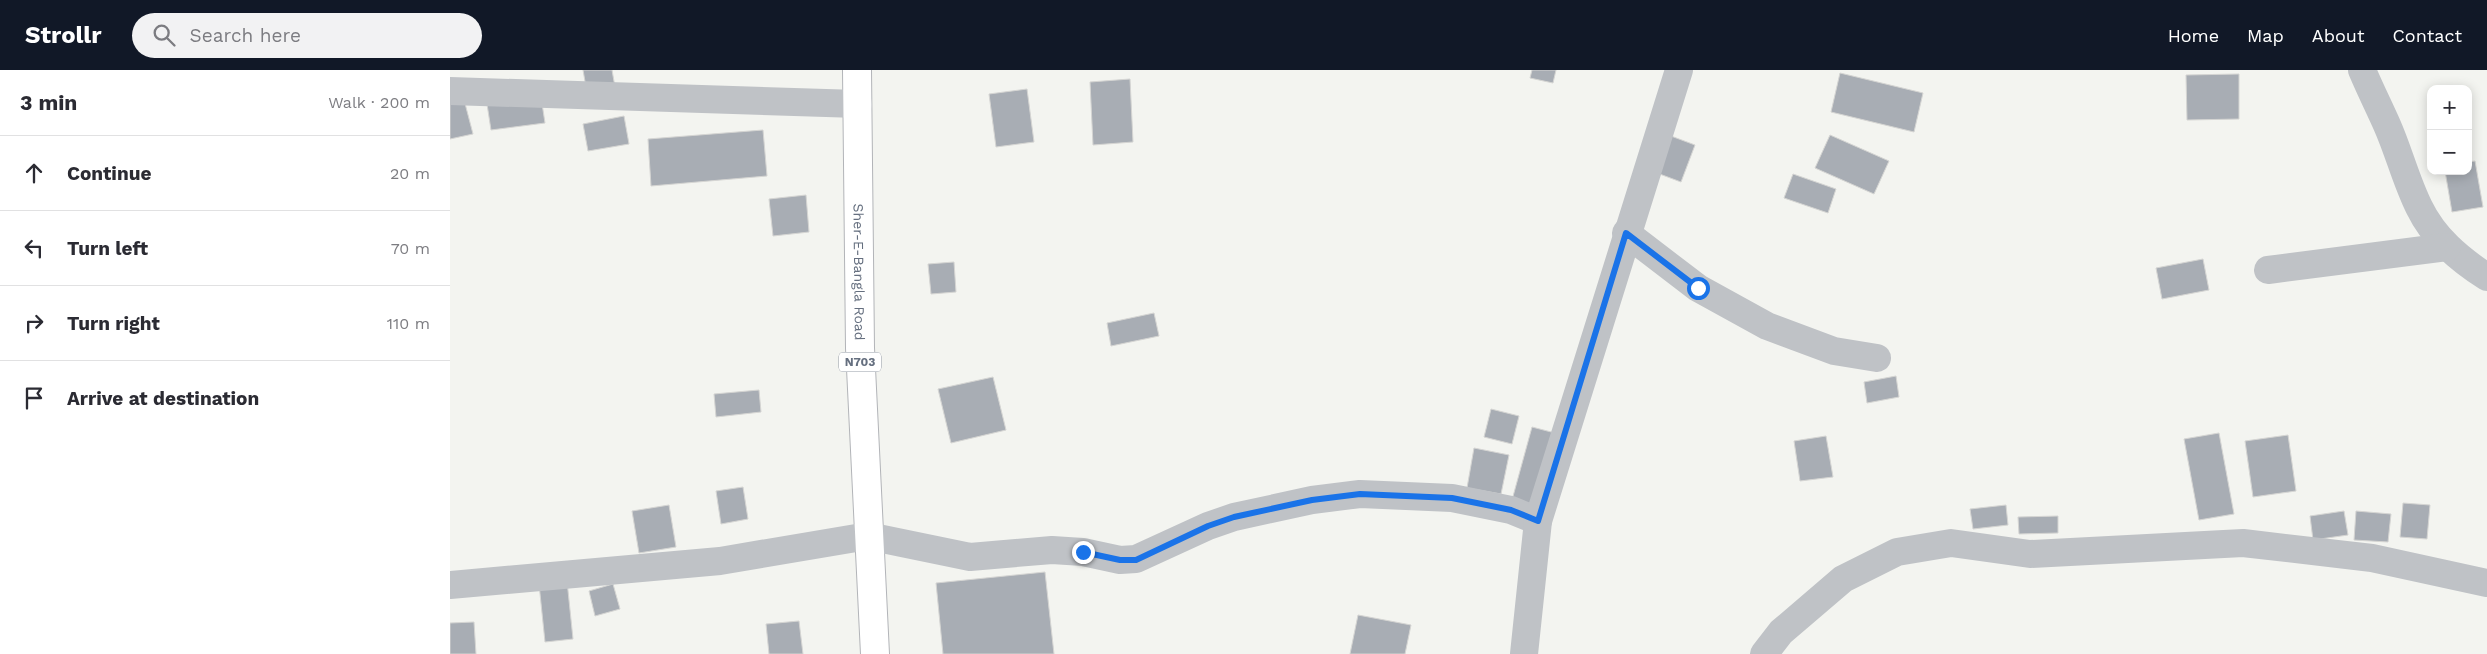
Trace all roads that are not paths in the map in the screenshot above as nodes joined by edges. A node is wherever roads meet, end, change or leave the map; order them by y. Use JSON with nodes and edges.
{"nodes":[{"id":1,"x":858,"y":70,"type":"edge"},
{"id":2,"x":1679,"y":70,"type":"edge"},
{"id":3,"x":2362,"y":70,"type":"edge"},
{"id":4,"x":450,"y":91,"type":"edge"},
{"id":5,"x":858,"y":104,"type":"junction"},
{"id":6,"x":1626,"y":233,"type":"junction"},
{"id":7,"x":2447,"y":247,"type":"junction"},
{"id":8,"x":2268,"y":270,"type":"dead end"},
{"id":9,"x":2487,"y":277,"type":"edge"},
{"id":10,"x":1877,"y":358,"type":"dead end"},
{"id":11,"x":1538,"y":521,"type":"junction"},
{"id":12,"x":868,"y":536,"type":"junction"},
{"id":13,"x":2487,"y":583,"type":"edge"},
{"id":14,"x":450,"y":585,"type":"edge"},
{"id":15,"x":875,"y":654,"type":"edge"},
{"id":16,"x":1524,"y":654,"type":"edge"},
{"id":17,"x":1764,"y":654,"type":"edge"}],
"edges":[{"from":1,"to":5,"type":"highway","name":"Sher-E-Bangla Road","number":"N703"},
{"from":2,"to":6,"type":"street"},
{"from":3,"to":7,"type":"street"},
{"from":4,"to":5,"type":"street"},
{"from":5,"to":12,"type":"highway","name":"Sher-E-Bangla Road","number":"N703"},
{"from":6,"to":10,"type":"street"},
{"from":6,"to":11,"type":"street"},
{"from":7,"to":8,"type":"street"},
{"from":7,"to":9,"type":"street"},
{"from":11,"to":12,"type":"street"},
{"from":11,"to":16,"type":"street"},
{"from":12,"to":14,"type":"street"},
{"from":12,"to":15,"type":"highway","name":"Sher-E-Bangla Road","number":"N703"},
{"from":13,"to":17,"type":"street"}]}
